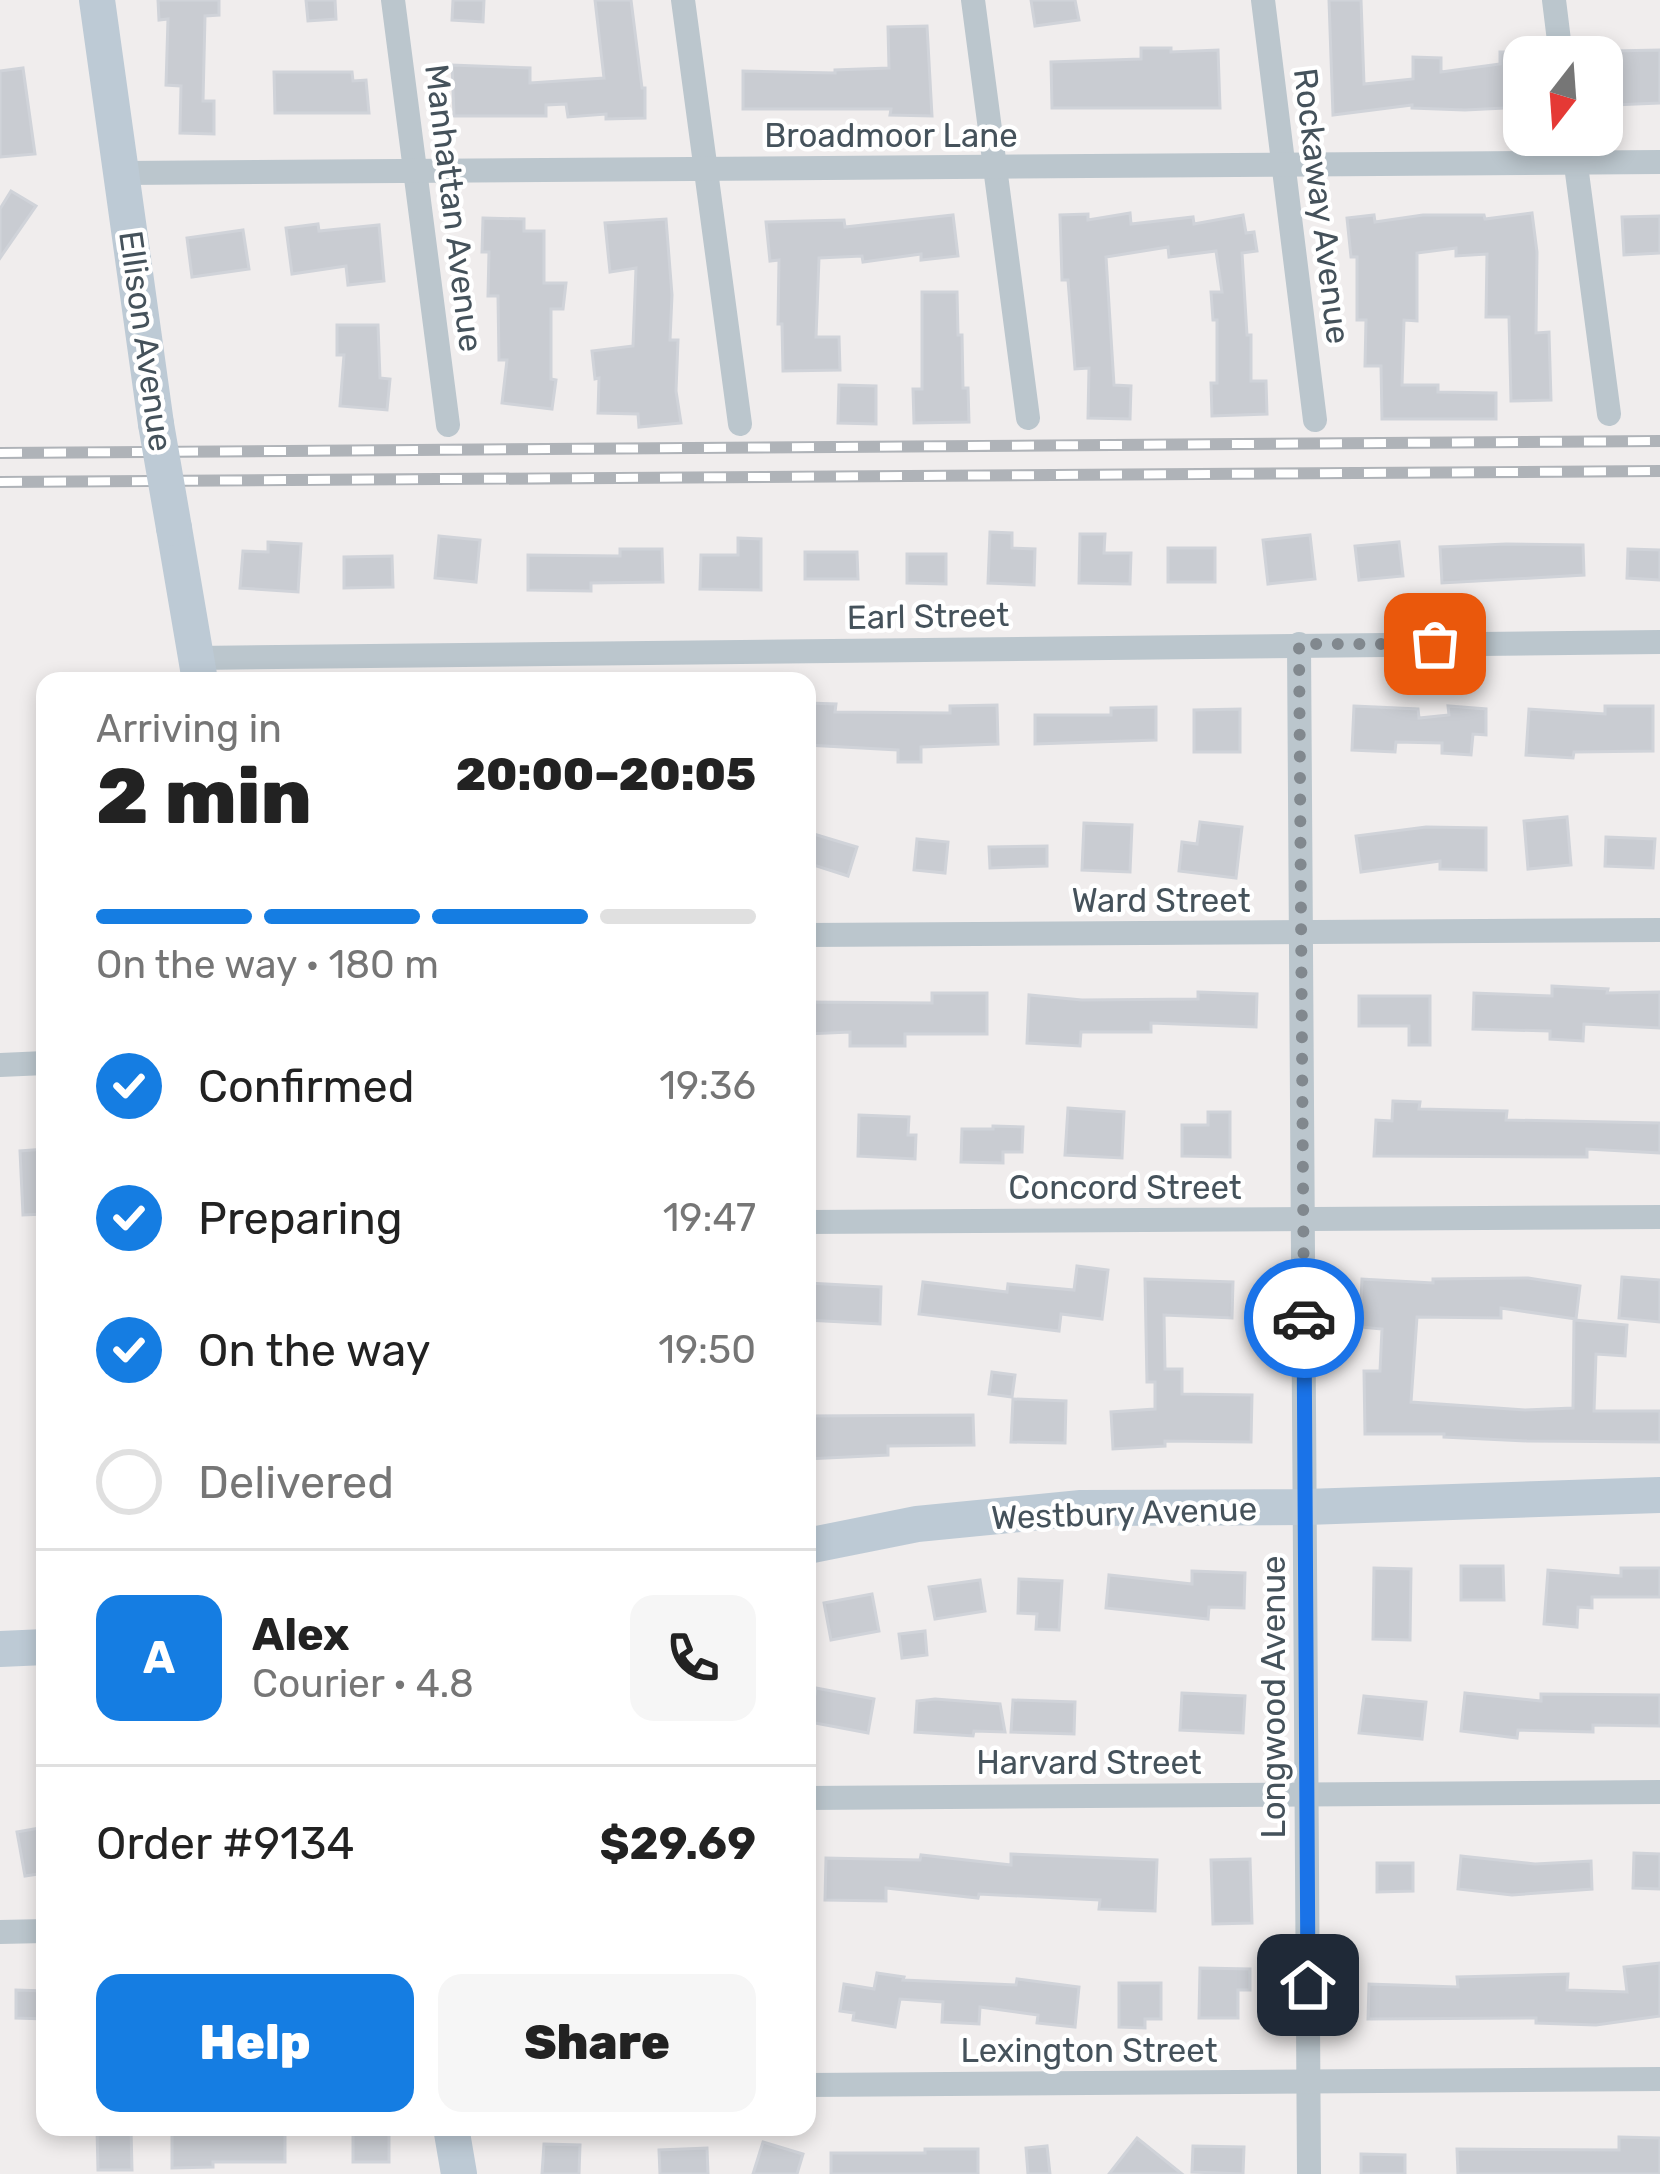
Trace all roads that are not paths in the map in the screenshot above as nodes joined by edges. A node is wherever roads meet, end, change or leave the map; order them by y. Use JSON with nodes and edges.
{"nodes":[{"id":1,"x":97,"y":0,"type":"edge"},
{"id":2,"x":393,"y":0,"type":"edge"},
{"id":3,"x":683,"y":0,"type":"edge"},
{"id":4,"x":974,"y":0,"type":"edge"},
{"id":5,"x":1263,"y":0,"type":"edge"},
{"id":6,"x":1554,"y":0,"type":"edge"},
{"id":7,"x":1559,"y":36,"type":"edge"},
{"id":8,"x":1575,"y":156,"type":"edge"},
{"id":9,"x":1576,"y":162,"type":"junction"},
{"id":10,"x":1660,"y":162,"type":"edge"},
{"id":11,"x":1285,"y":165,"type":"junction"},
{"id":12,"x":995,"y":167,"type":"junction"},
{"id":13,"x":706,"y":169,"type":"junction"},
{"id":14,"x":416,"y":171,"type":"junction"},
{"id":15,"x":123,"y":173,"type":"junction"},
{"id":16,"x":1609,"y":414,"type":"dead end"},
{"id":17,"x":1028,"y":418,"type":"dead end"},
{"id":18,"x":1315,"y":421,"type":"dead end"},
{"id":19,"x":740,"y":424,"type":"dead end"},
{"id":20,"x":448,"y":425,"type":"dead end"},
{"id":21,"x":1660,"y":642,"type":"edge"},
{"id":22,"x":1299,"y":644,"type":"junction"},
{"id":23,"x":198,"y":669,"type":"edge"},
{"id":24,"x":1660,"y":930,"type":"edge"},
{"id":25,"x":1301,"y":932,"type":"junction"},
{"id":26,"x":816,"y":935,"type":"edge"},
{"id":27,"x":36,"y":1063,"type":"edge"},
{"id":28,"x":0,"y":1065,"type":"edge"},
{"id":29,"x":1660,"y":1217,"type":"edge"},
{"id":30,"x":1303,"y":1219,"type":"junction"},
{"id":31,"x":816,"y":1222,"type":"edge"},
{"id":32,"x":1660,"y":1495,"type":"edge"},
{"id":33,"x":1306,"y":1507,"type":"junction"},
{"id":34,"x":816,"y":1544,"type":"edge"},
{"id":35,"x":36,"y":1647,"type":"edge"},
{"id":36,"x":0,"y":1648,"type":"edge"},
{"id":37,"x":1660,"y":1792,"type":"edge"},
{"id":38,"x":1306,"y":1794,"type":"junction"},
{"id":39,"x":816,"y":1798,"type":"edge"},
{"id":40,"x":36,"y":1931,"type":"edge"},
{"id":41,"x":0,"y":1932,"type":"edge"},
{"id":42,"x":1660,"y":2079,"type":"edge"},
{"id":43,"x":1308,"y":2081,"type":"junction"},
{"id":44,"x":816,"y":2085,"type":"edge"},
{"id":45,"x":453,"y":2136,"type":"edge"},
{"id":46,"x":459,"y":2174,"type":"edge"},
{"id":47,"x":1309,"y":2174,"type":"edge"}],
"edges":[{"from":1,"to":15,"type":"main road","name":"Ellison Avenue"},
{"from":2,"to":14,"type":"street","name":"Manhattan Avenue"},
{"from":3,"to":13,"type":"street"},
{"from":4,"to":12,"type":"street"},
{"from":5,"to":11,"type":"street","name":"Rockaway Avenue"},
{"from":6,"to":7,"type":"street"},
{"from":8,"to":9,"type":"street"},
{"from":9,"to":10,"type":"street","name":"Broadmoor Lane"},
{"from":9,"to":11,"type":"street","name":"Broadmoor Lane"},
{"from":9,"to":16,"type":"street"},
{"from":11,"to":12,"type":"street","name":"Broadmoor Lane"},
{"from":11,"to":18,"type":"street","name":"Rockaway Avenue"},
{"from":12,"to":13,"type":"street","name":"Broadmoor Lane"},
{"from":12,"to":17,"type":"street"},
{"from":13,"to":14,"type":"street","name":"Broadmoor Lane"},
{"from":13,"to":19,"type":"street"},
{"from":14,"to":15,"type":"street","name":"Broadmoor Lane"},
{"from":14,"to":20,"type":"street","name":"Manhattan Avenue"},
{"from":15,"to":23,"type":"main road","name":"Ellison Avenue","bridge":true},
{"from":21,"to":22,"type":"street","name":"Earl Street"},
{"from":22,"to":23,"type":"street","name":"Earl Street"},
{"from":22,"to":25,"type":"street","name":"Longwood Avenue"},
{"from":24,"to":25,"type":"street","name":"Ward Street"},
{"from":25,"to":26,"type":"street","name":"Ward Street"},
{"from":25,"to":30,"type":"street","name":"Longwood Avenue"},
{"from":27,"to":28,"type":"street"},
{"from":29,"to":30,"type":"street","name":"Concord Street"},
{"from":30,"to":31,"type":"street","name":"Concord Street"},
{"from":30,"to":33,"type":"street","name":"Longwood Avenue"},
{"from":32,"to":33,"type":"main road","name":"Westbury Avenue"},
{"from":33,"to":34,"type":"main road","name":"Westbury Avenue"},
{"from":33,"to":38,"type":"street","name":"Longwood Avenue"},
{"from":35,"to":36,"type":"main road"},
{"from":37,"to":38,"type":"street","name":"Harvard Street"},
{"from":38,"to":39,"type":"street","name":"Harvard Street"},
{"from":38,"to":43,"type":"street","name":"Longwood Avenue"},
{"from":40,"to":41,"type":"street"},
{"from":42,"to":43,"type":"street","name":"Lexington Street"},
{"from":43,"to":44,"type":"street","name":"Lexington Street"},
{"from":43,"to":47,"type":"street","name":"Longwood Avenue"},
{"from":45,"to":46,"type":"main road"}]}
